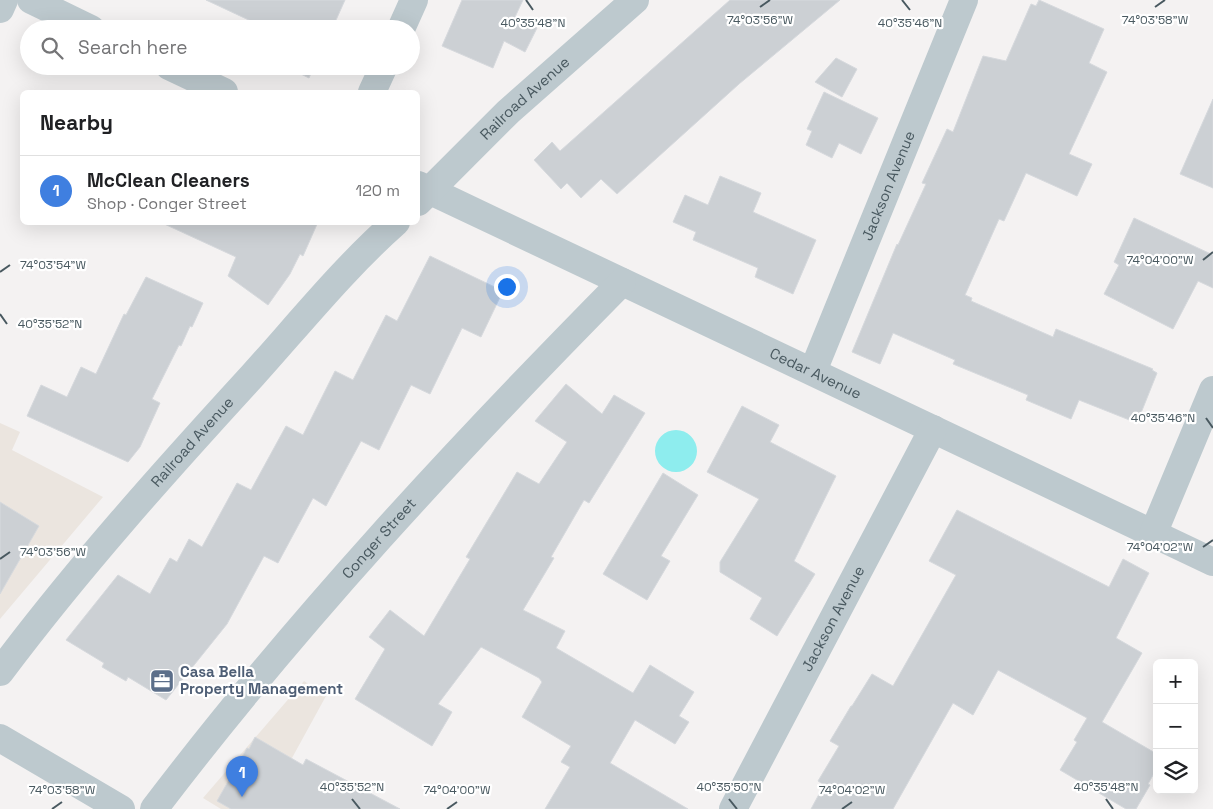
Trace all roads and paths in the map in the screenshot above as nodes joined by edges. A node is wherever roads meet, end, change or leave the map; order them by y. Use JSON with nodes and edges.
{"nodes":[{"id":1,"x":4,"y":0,"type":"edge"},
{"id":2,"x":31,"y":0,"type":"edge"},
{"id":3,"x":414,"y":0,"type":"edge"},
{"id":4,"x":635,"y":0,"type":"edge"},
{"id":5,"x":964,"y":0,"type":"edge"},
{"id":6,"x":0,"y":9,"type":"edge"},
{"id":7,"x":72,"y":20,"type":"edge"},
{"id":8,"x":405,"y":20,"type":"edge"},
{"id":9,"x":188,"y":75,"type":"edge"},
{"id":10,"x":380,"y":75,"type":"edge"},
{"id":11,"x":220,"y":90,"type":"edge"},
{"id":12,"x":373,"y":90,"type":"edge"},
{"id":13,"x":422,"y":192,"type":"edge"},
{"id":14,"x":393,"y":225,"type":"edge"},
{"id":15,"x":622,"y":282,"type":"junction"},
{"id":16,"x":813,"y":371,"type":"junction"},
{"id":17,"x":1213,"y":390,"type":"edge"},
{"id":18,"x":933,"y":429,"type":"junction"},
{"id":19,"x":1153,"y":534,"type":"junction"},
{"id":20,"x":1213,"y":562,"type":"edge"},
{"id":21,"x":0,"y":672,"type":"edge"},
{"id":22,"x":1,"y":742,"type":"edge"},
{"id":23,"x":121,"y":809,"type":"edge"},
{"id":24,"x":154,"y":809,"type":"edge"},
{"id":25,"x":733,"y":809,"type":"edge"}],
"edges":[{"from":1,"to":6,"type":"street"},
{"from":2,"to":7,"type":"street"},
{"from":3,"to":8,"type":"street"},
{"from":4,"to":13,"type":"street","name":"Railroad Avenue"},
{"from":5,"to":16,"type":"street","name":"Jackson Avenue"},
{"from":9,"to":11,"type":"street"},
{"from":10,"to":12,"type":"street"},
{"from":13,"to":15,"type":"street","name":"Cedar Avenue"},
{"from":14,"to":21,"type":"street","name":"Railroad Avenue"},
{"from":15,"to":16,"type":"street","name":"Cedar Avenue"},
{"from":15,"to":24,"type":"street","name":"Conger Street"},
{"from":16,"to":18,"type":"street","name":"Cedar Avenue"},
{"from":17,"to":19,"type":"street"},
{"from":18,"to":19,"type":"street","name":"Cedar Avenue"},
{"from":18,"to":25,"type":"street","name":"Jackson Avenue"},
{"from":19,"to":20,"type":"street","name":"Cedar Avenue"},
{"from":22,"to":23,"type":"street"}]}
